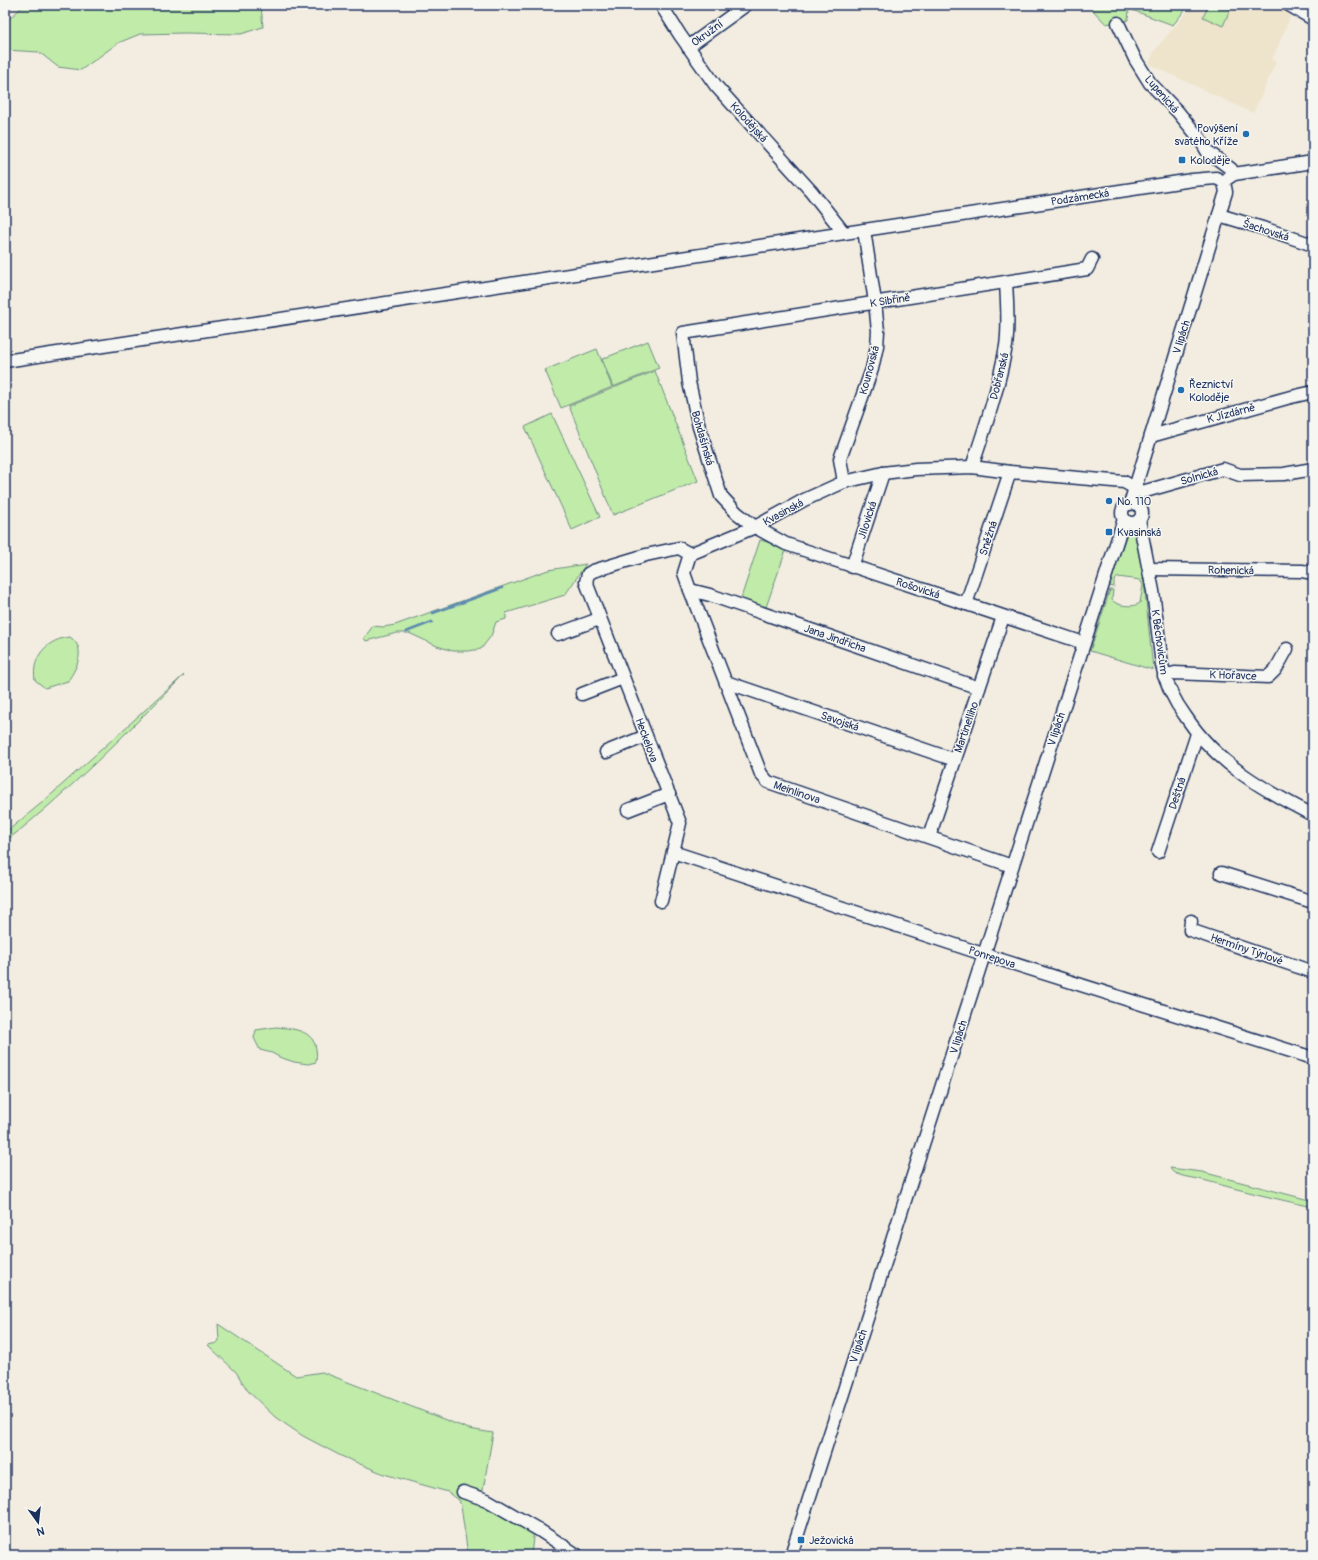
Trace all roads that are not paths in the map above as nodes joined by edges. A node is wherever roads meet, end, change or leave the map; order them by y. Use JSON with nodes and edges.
{"nodes":[{"id":1,"x":661,"y":5,"type":"edge"},
{"id":2,"x":746,"y":5,"type":"edge"},
{"id":3,"x":1289,"y":5,"type":"edge"},
{"id":4,"x":1313,"y":20,"type":"edge"},
{"id":5,"x":1118,"y":23,"type":"dead end"},
{"id":6,"x":688,"y":47,"type":"junction"},
{"id":7,"x":1313,"y":162,"type":"edge"},
{"id":8,"x":1234,"y":174,"type":"junction"},
{"id":9,"x":1224,"y":182,"type":"junction"},
{"id":10,"x":1219,"y":215,"type":"junction"},
{"id":11,"x":864,"y":230,"type":"junction"},
{"id":12,"x":844,"y":233,"type":"junction"},
{"id":13,"x":1313,"y":245,"type":"edge"},
{"id":14,"x":1092,"y":259,"type":"dead end"},
{"id":15,"x":1006,"y":282,"type":"junction"},
{"id":16,"x":875,"y":302,"type":"junction"},
{"id":17,"x":683,"y":333,"type":"joint"},
{"id":18,"x":5,"y":361,"type":"edge"},
{"id":19,"x":1313,"y":392,"type":"edge"},
{"id":20,"x":1151,"y":436,"type":"junction"},
{"id":21,"x":972,"y":467,"type":"junction"},
{"id":22,"x":1313,"y":469,"type":"edge"},
{"id":23,"x":1010,"y":472,"type":"junction"},
{"id":24,"x":883,"y":473,"type":"junction"},
{"id":25,"x":844,"y":482,"type":"junction"},
{"id":26,"x":1133,"y":497,"type":"junction"},
{"id":27,"x":1124,"y":519,"type":"junction"},
{"id":28,"x":1139,"y":520,"type":"junction"},
{"id":29,"x":755,"y":527,"type":"junction"},
{"id":30,"x":690,"y":554,"type":"junction"},
{"id":31,"x":852,"y":566,"type":"junction"},
{"id":32,"x":1150,"y":569,"type":"junction"},
{"id":33,"x":1313,"y":573,"type":"edge"},
{"id":34,"x":690,"y":590,"type":"junction"},
{"id":35,"x":966,"y":604,"type":"junction"},
{"id":36,"x":1003,"y":617,"type":"junction"},
{"id":37,"x":599,"y":619,"type":"junction"},
{"id":38,"x":558,"y":634,"type":"dead end"},
{"id":39,"x":1084,"y":644,"type":"junction"},
{"id":40,"x":1287,"y":649,"type":"dead end"},
{"id":41,"x":1164,"y":676,"type":"junction"},
{"id":42,"x":623,"y":678,"type":"junction"},
{"id":43,"x":726,"y":682,"type":"junction"},
{"id":44,"x":979,"y":688,"type":"junction"},
{"id":45,"x":582,"y":694,"type":"dead end"},
{"id":46,"x":1197,"y":734,"type":"junction"},
{"id":47,"x":646,"y":736,"type":"junction"},
{"id":48,"x":606,"y":752,"type":"dead end"},
{"id":49,"x":955,"y":760,"type":"junction"},
{"id":50,"x":669,"y":794,"type":"junction"},
{"id":51,"x":628,"y":810,"type":"dead end"},
{"id":52,"x":1313,"y":815,"type":"edge"},
{"id":53,"x":929,"y":837,"type":"junction"},
{"id":54,"x":674,"y":852,"type":"junction"},
{"id":55,"x":1158,"y":852,"type":"dead end"},
{"id":56,"x":1012,"y":866,"type":"junction"},
{"id":57,"x":1221,"y":873,"type":"dead end"},
{"id":58,"x":661,"y":901,"type":"dead end"},
{"id":59,"x":1313,"y":902,"type":"edge"},
{"id":60,"x":1191,"y":921,"type":"dead end"},
{"id":61,"x":983,"y":954,"type":"junction"},
{"id":62,"x":1313,"y":972,"type":"edge"},
{"id":63,"x":1313,"y":1058,"type":"edge"},
{"id":64,"x":463,"y":1492,"type":"dead end"},
{"id":65,"x":577,"y":1555,"type":"edge"},
{"id":66,"x":791,"y":1555,"type":"edge"}],
"edges":[{"from":1,"to":6,"type":"street","name":"Kolodějská"},
{"from":2,"to":6,"type":"street","name":"Okružní"},
{"from":3,"to":4,"type":"street"},
{"from":5,"to":8,"type":"street","name":"Lupenická"},
{"from":6,"to":12,"type":"street","name":"Kolodějská"},
{"from":7,"to":8,"type":"street"},
{"from":8,"to":9,"type":"street"},
{"from":9,"to":10,"type":"street","name":"V lipách"},
{"from":9,"to":11,"type":"street","name":"Podzámecká"},
{"from":10,"to":13,"type":"street","name":"Šachovská"},
{"from":10,"to":20,"type":"street","name":"V lipách"},
{"from":11,"to":12,"type":"street","name":"Podzámecká"},
{"from":11,"to":16,"type":"street","name":"Kounovská"},
{"from":12,"to":18,"type":"street","name":"Podzámecká"},
{"from":14,"to":15,"type":"street","name":"K Sibřině"},
{"from":15,"to":16,"type":"street","name":"K Sibřině"},
{"from":15,"to":21,"type":"street","name":"Dobřanská"},
{"from":16,"to":17,"type":"street","name":"K Sibřině"},
{"from":16,"to":25,"type":"street","name":"Kounovská"},
{"from":17,"to":29,"type":"street","name":"Bohdašínská"},
{"from":19,"to":20,"type":"street","name":"K Jízdárně"},
{"from":20,"to":26,"type":"street","name":"V lipách"},
{"from":21,"to":23,"type":"street","name":"Kvasinská"},
{"from":21,"to":24,"type":"street","name":"Kvasinská"},
{"from":22,"to":26,"type":"street","name":"Solnická"},
{"from":23,"to":26,"type":"street","name":"Kvasinská"},
{"from":23,"to":35,"type":"street","name":"Sněžná"},
{"from":24,"to":25,"type":"street","name":"Kvasinská"},
{"from":24,"to":31,"type":"street","name":"Jílovická"},
{"from":25,"to":29,"type":"street","name":"Kvasinská"},
{"from":26,"to":27,"type":"street","name":"V lipách"},
{"from":26,"to":28,"type":"street","name":"K Běchovicům"},
{"from":27,"to":28,"type":"street"},
{"from":27,"to":39,"type":"street","name":"V lipách"},
{"from":28,"to":32,"type":"street","name":"K Běchovicům"},
{"from":29,"to":30,"type":"street","name":"Kvasinská"},
{"from":29,"to":31,"type":"street","name":"Rošovická"},
{"from":30,"to":34,"type":"street","name":"Meinlinova"},
{"from":30,"to":37,"type":"street","name":"Heckelova"},
{"from":31,"to":35,"type":"street","name":"Rošovická"},
{"from":32,"to":33,"type":"street","name":"Rohenická"},
{"from":32,"to":41,"type":"street","name":"K Běchovicům"},
{"from":34,"to":43,"type":"street","name":"Meinlinova"},
{"from":34,"to":44,"type":"street","name":"Jana Jindřicha"},
{"from":35,"to":36,"type":"street","name":"Rošovická"},
{"from":36,"to":39,"type":"street","name":"Rošovická"},
{"from":36,"to":44,"type":"street","name":"Martinelliho"},
{"from":37,"to":38,"type":"street"},
{"from":37,"to":42,"type":"street","name":"Heckelova"},
{"from":39,"to":56,"type":"street","name":"V lipách"},
{"from":40,"to":41,"type":"street","name":"K Hořavce"},
{"from":41,"to":46,"type":"street","name":"K Běchovicům"},
{"from":42,"to":45,"type":"street"},
{"from":42,"to":47,"type":"street","name":"Heckelova"},
{"from":43,"to":49,"type":"street","name":"Savojská"},
{"from":43,"to":53,"type":"street","name":"Meinlinova"},
{"from":44,"to":49,"type":"street","name":"Martinelliho"},
{"from":46,"to":52,"type":"street","name":"K Běchovicům"},
{"from":46,"to":55,"type":"street","name":"Deštná"},
{"from":47,"to":48,"type":"street"},
{"from":47,"to":50,"type":"street","name":"Heckelova"},
{"from":49,"to":53,"type":"street","name":"Martinelliho"},
{"from":50,"to":51,"type":"street"},
{"from":50,"to":54,"type":"street","name":"Heckelova"},
{"from":53,"to":56,"type":"street","name":"Meinlinova"},
{"from":54,"to":58,"type":"street","name":"Heckelova"},
{"from":54,"to":61,"type":"street","name":"Ponrepova"},
{"from":56,"to":61,"type":"street","name":"V lipách"},
{"from":57,"to":59,"type":"street"},
{"from":60,"to":62,"type":"street","name":"Hermíny Týrlové"},
{"from":61,"to":63,"type":"street","name":"Ponrepova"},
{"from":61,"to":66,"type":"street","name":"V lipách"},
{"from":64,"to":65,"type":"street"}]}
